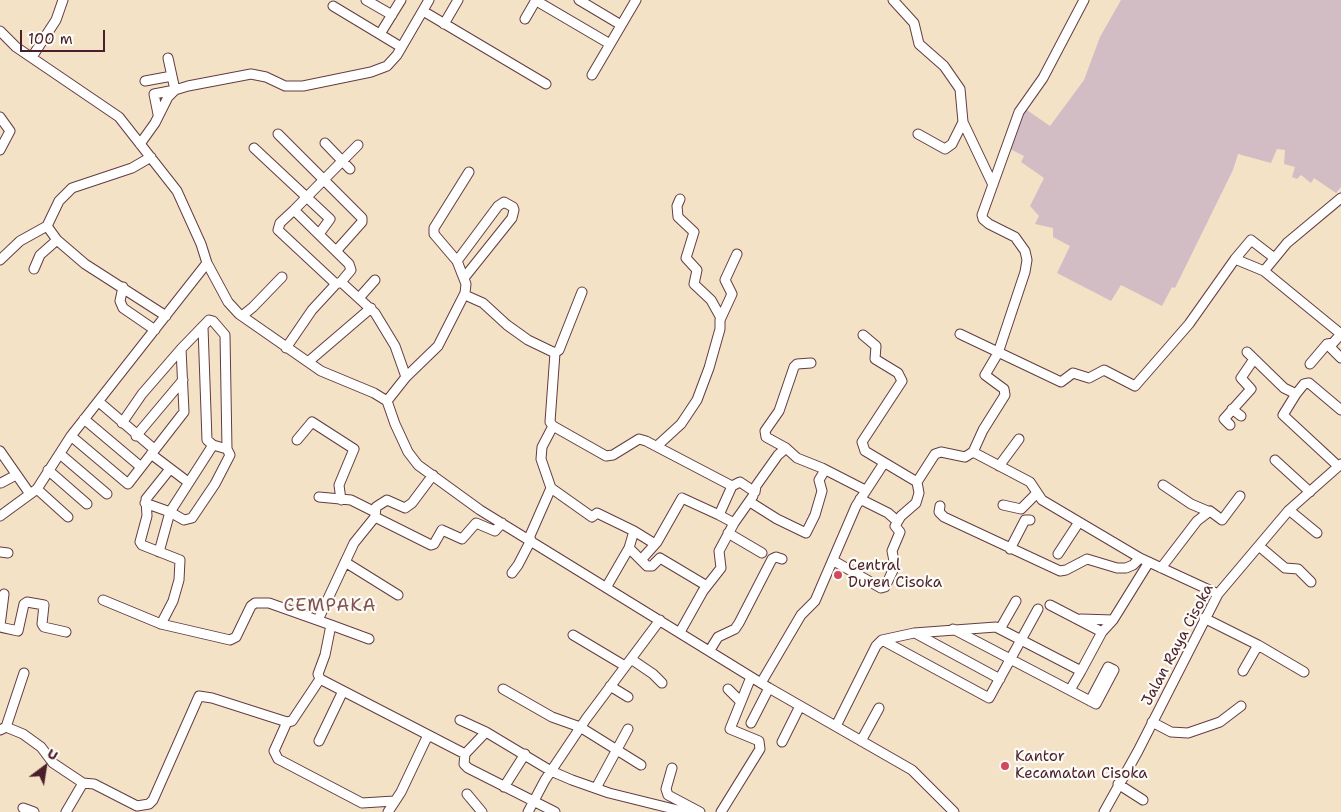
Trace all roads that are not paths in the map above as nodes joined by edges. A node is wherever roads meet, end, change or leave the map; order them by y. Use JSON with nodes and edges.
{"nodes":[{"id":1,"x":64,"y":0,"type":"edge"},
{"id":2,"x":366,"y":0,"type":"edge"},
{"id":3,"x":401,"y":0,"type":"edge"},
{"id":4,"x":429,"y":0,"type":"edge"},
{"id":5,"x":458,"y":0,"type":"edge"},
{"id":6,"x":536,"y":0,"type":"edge"},
{"id":7,"x":579,"y":0,"type":"edge"},
{"id":8,"x":623,"y":0,"type":"edge"},
{"id":9,"x":893,"y":0,"type":"edge"},
{"id":10,"x":1084,"y":0,"type":"edge"},
{"id":11,"x":634,"y":3,"type":"edge"},
{"id":12,"x":333,"y":6,"type":"dead end"},
{"id":13,"x":423,"y":11,"type":"junction"},
{"id":14,"x":392,"y":15,"type":"junction"},
{"id":15,"x":525,"y":19,"type":"dead end"},
{"id":16,"x":444,"y":24,"type":"junction"},
{"id":17,"x":621,"y":25,"type":"junction"},
{"id":18,"x":1,"y":33,"type":"edge"},
{"id":19,"x":380,"y":34,"type":"junction"},
{"id":20,"x":610,"y":44,"type":"junction"},
{"id":21,"x":402,"y":47,"type":"junction"},
{"id":22,"x":32,"y":57,"type":"junction"},
{"id":23,"x":168,"y":58,"type":"dead end"},
{"id":24,"x":592,"y":75,"type":"dead end"},
{"id":25,"x":172,"y":76,"type":"junction"},
{"id":26,"x":145,"y":81,"type":"dead end"},
{"id":27,"x":546,"y":84,"type":"dead end"},
{"id":28,"x":175,"y":90,"type":"junction"},
{"id":29,"x":0,"y":117,"type":"edge"},
{"id":30,"x":962,"y":122,"type":"junction"},
{"id":31,"x":278,"y":134,"type":"dead end"},
{"id":32,"x":918,"y":134,"type":"dead end"},
{"id":33,"x":140,"y":144,"type":"junction"},
{"id":34,"x":325,"y":144,"type":"dead end"},
{"id":35,"x":358,"y":145,"type":"dead end"},
{"id":36,"x":254,"y":148,"type":"dead end"},
{"id":37,"x":0,"y":150,"type":"edge"},
{"id":38,"x":150,"y":157,"type":"junction"},
{"id":39,"x":341,"y":160,"type":"junction"},
{"id":40,"x":350,"y":169,"type":"dead end"},
{"id":41,"x":470,"y":172,"type":"dead end"},
{"id":42,"x":324,"y":179,"type":"junction"},
{"id":43,"x":992,"y":185,"type":"junction"},
{"id":44,"x":306,"y":197,"type":"junction"},
{"id":45,"x":1341,"y":198,"type":"edge"},
{"id":46,"x":680,"y":199,"type":"dead end"},
{"id":47,"x":294,"y":210,"type":"junction"},
{"id":48,"x":46,"y":226,"type":"junction"},
{"id":49,"x":319,"y":234,"type":"junction"},
{"id":50,"x":57,"y":240,"type":"junction"},
{"id":51,"x":337,"y":250,"type":"junction"},
{"id":52,"x":737,"y":254,"type":"dead end"},
{"id":53,"x":1273,"y":257,"type":"junction"},
{"id":54,"x":1235,"y":259,"type":"junction"},
{"id":55,"x":0,"y":260,"type":"edge"},
{"id":56,"x":457,"y":261,"type":"junction"},
{"id":57,"x":207,"y":264,"type":"junction"},
{"id":58,"x":34,"y":269,"type":"dead end"},
{"id":59,"x":1264,"y":271,"type":"junction"},
{"id":60,"x":282,"y":277,"type":"dead end"},
{"id":61,"x":464,"y":278,"type":"junction"},
{"id":62,"x":375,"y":280,"type":"dead end"},
{"id":63,"x":338,"y":283,"type":"junction"},
{"id":64,"x":123,"y":287,"type":"junction"},
{"id":65,"x":582,"y":292,"type":"dead end"},
{"id":66,"x":465,"y":295,"type":"junction"},
{"id":67,"x":359,"y":298,"type":"junction"},
{"id":68,"x":371,"y":308,"type":"junction"},
{"id":69,"x":166,"y":316,"type":"junction"},
{"id":70,"x":242,"y":316,"type":"junction"},
{"id":71,"x":721,"y":318,"type":"junction"},
{"id":72,"x":203,"y":327,"type":"junction"},
{"id":73,"x":155,"y":330,"type":"junction"},
{"id":74,"x":960,"y":334,"type":"dead end"},
{"id":75,"x":1341,"y":334,"type":"edge"},
{"id":76,"x":863,"y":335,"type":"dead end"},
{"id":77,"x":1327,"y":344,"type":"junction"},
{"id":78,"x":181,"y":348,"type":"junction"},
{"id":79,"x":286,"y":348,"type":"junction"},
{"id":80,"x":1247,"y":352,"type":"dead end"},
{"id":81,"x":555,"y":353,"type":"junction"},
{"id":82,"x":998,"y":353,"type":"junction"},
{"id":83,"x":1341,"y":358,"type":"edge"},
{"id":84,"x":1254,"y":359,"type":"junction"},
{"id":85,"x":308,"y":362,"type":"junction"},
{"id":86,"x":811,"y":364,"type":"dead end"},
{"id":87,"x":1310,"y":364,"type":"dead end"},
{"id":88,"x":406,"y":378,"type":"junction"},
{"id":89,"x":182,"y":380,"type":"junction"},
{"id":90,"x":1296,"y":394,"type":"junction"},
{"id":91,"x":387,"y":401,"type":"junction"},
{"id":92,"x":98,"y":402,"type":"junction"},
{"id":93,"x":1232,"y":409,"type":"junction"},
{"id":94,"x":1341,"y":410,"type":"edge"},
{"id":95,"x":1241,"y":416,"type":"dead end"},
{"id":96,"x":84,"y":419,"type":"junction"},
{"id":97,"x":122,"y":423,"type":"junction"},
{"id":98,"x":553,"y":426,"type":"junction"},
{"id":99,"x":1230,"y":426,"type":"dead end"},
{"id":100,"x":71,"y":436,"type":"junction"},
{"id":101,"x":136,"y":436,"type":"junction"},
{"id":102,"x":1019,"y":439,"type":"dead end"},
{"id":103,"x":297,"y":440,"type":"dead end"},
{"id":104,"x":213,"y":445,"type":"junction"},
{"id":105,"x":657,"y":446,"type":"junction"},
{"id":106,"x":786,"y":448,"type":"junction"},
{"id":107,"x":226,"y":449,"type":"junction"},
{"id":108,"x":0,"y":450,"type":"edge"},
{"id":109,"x":152,"y":452,"type":"junction"},
{"id":110,"x":972,"y":452,"type":"junction"},
{"id":111,"x":60,"y":454,"type":"junction"},
{"id":112,"x":778,"y":455,"type":"junction"},
{"id":113,"x":796,"y":458,"type":"junction"},
{"id":114,"x":1275,"y":460,"type":"dead end"},
{"id":115,"x":884,"y":463,"type":"junction"},
{"id":116,"x":1340,"y":465,"type":"edge"},
{"id":117,"x":999,"y":466,"type":"junction"},
{"id":118,"x":141,"y":467,"type":"junction"},
{"id":119,"x":170,"y":469,"type":"junction"},
{"id":120,"x":48,"y":470,"type":"junction"},
{"id":121,"x":825,"y":470,"type":"junction"},
{"id":122,"x":16,"y":475,"type":"junction"},
{"id":123,"x":433,"y":476,"type":"junction"},
{"id":124,"x":188,"y":482,"type":"junction"},
{"id":125,"x":916,"y":482,"type":"junction"},
{"id":126,"x":1,"y":483,"type":"edge"},
{"id":127,"x":732,"y":486,"type":"junction"},
{"id":128,"x":1163,"y":486,"type":"dead end"},
{"id":129,"x":551,"y":488,"type":"junction"},
{"id":130,"x":865,"y":490,"type":"junction"},
{"id":131,"x":33,"y":491,"type":"junction"},
{"id":132,"x":755,"y":492,"type":"junction"},
{"id":133,"x":1310,"y":492,"type":"junction"},
{"id":134,"x":107,"y":494,"type":"dead end"},
{"id":135,"x":1036,"y":494,"type":"junction"},
{"id":136,"x":1240,"y":496,"type":"dead end"},
{"id":137,"x":319,"y":497,"type":"dead end"},
{"id":138,"x":860,"y":499,"type":"junction"},
{"id":139,"x":341,"y":500,"type":"junction"},
{"id":140,"x":750,"y":502,"type":"junction"},
{"id":141,"x":145,"y":503,"type":"junction"},
{"id":142,"x":87,"y":504,"type":"dead end"},
{"id":143,"x":1003,"y":504,"type":"dead end"},
{"id":144,"x":940,"y":506,"type":"dead end"},
{"id":145,"x":1289,"y":510,"type":"junction"},
{"id":146,"x":170,"y":512,"type":"junction"},
{"id":147,"x":1210,"y":512,"type":"junction"},
{"id":148,"x":375,"y":514,"type":"junction"},
{"id":149,"x":719,"y":515,"type":"junction"},
{"id":150,"x":0,"y":516,"type":"edge"},
{"id":151,"x":68,"y":517,"type":"dead end"},
{"id":152,"x":896,"y":520,"type":"junction"},
{"id":153,"x":1030,"y":520,"type":"dead end"},
{"id":154,"x":1078,"y":522,"type":"junction"},
{"id":155,"x":502,"y":523,"type":"junction"},
{"id":156,"x":734,"y":523,"type":"junction"},
{"id":157,"x":634,"y":531,"type":"junction"},
{"id":158,"x":728,"y":532,"type":"junction"},
{"id":159,"x":1317,"y":533,"type":"dead end"},
{"id":160,"x":530,"y":539,"type":"junction"},
{"id":161,"x":655,"y":544,"type":"junction"},
{"id":162,"x":1259,"y":546,"type":"junction"},
{"id":163,"x":629,"y":548,"type":"junction"},
{"id":164,"x":1010,"y":549,"type":"junction"},
{"id":165,"x":159,"y":552,"type":"junction"},
{"id":166,"x":762,"y":553,"type":"dead end"},
{"id":167,"x":1058,"y":554,"type":"dead end"},
{"id":168,"x":1140,"y":558,"type":"junction"},
{"id":169,"x":641,"y":560,"type":"junction"},
{"id":170,"x":782,"y":560,"type":"dead end"},
{"id":171,"x":834,"y":561,"type":"junction"},
{"id":172,"x":345,"y":562,"type":"junction"},
{"id":173,"x":1149,"y":562,"type":"junction"},
{"id":174,"x":1161,"y":568,"type":"junction"},
{"id":175,"x":512,"y":573,"type":"dead end"},
{"id":176,"x":1311,"y":582,"type":"dead end"},
{"id":177,"x":607,"y":586,"type":"junction"},
{"id":178,"x":707,"y":586,"type":"junction"},
{"id":179,"x":4,"y":594,"type":"dead end"},
{"id":180,"x":398,"y":594,"type":"dead end"},
{"id":181,"x":1218,"y":594,"type":"junction"},
{"id":182,"x":102,"y":600,"type":"dead end"},
{"id":183,"x":1016,"y":601,"type":"dead end"},
{"id":184,"x":1050,"y":605,"type":"dead end"},
{"id":185,"x":1038,"y":609,"type":"dead end"},
{"id":186,"x":1204,"y":618,"type":"junction"},
{"id":187,"x":1077,"y":619,"type":"junction"},
{"id":188,"x":318,"y":620,"type":"junction"},
{"id":189,"x":660,"y":620,"type":"junction"},
{"id":190,"x":1113,"y":620,"type":"junction"},
{"id":191,"x":160,"y":624,"type":"junction"},
{"id":192,"x":331,"y":626,"type":"junction"},
{"id":193,"x":0,"y":627,"type":"edge"},
{"id":194,"x":952,"y":629,"type":"junction"},
{"id":195,"x":1000,"y":629,"type":"junction"},
{"id":196,"x":66,"y":632,"type":"dead end"},
{"id":197,"x":680,"y":632,"type":"junction"},
{"id":198,"x":1102,"y":632,"type":"junction"},
{"id":199,"x":914,"y":633,"type":"junction"},
{"id":200,"x":573,"y":635,"type":"dead end"},
{"id":201,"x":369,"y":639,"type":"dead end"},
{"id":202,"x":882,"y":640,"type":"junction"},
{"id":203,"x":1021,"y":640,"type":"junction"},
{"id":204,"x":1258,"y":645,"type":"junction"},
{"id":205,"x":710,"y":650,"type":"junction"},
{"id":206,"x":1010,"y":659,"type":"junction"},
{"id":207,"x":628,"y":662,"type":"junction"},
{"id":208,"x":1081,"y":671,"type":"junction"},
{"id":209,"x":1243,"y":671,"type":"dead end"},
{"id":210,"x":1304,"y":672,"type":"dead end"},
{"id":211,"x":24,"y":673,"type":"dead end"},
{"id":212,"x":751,"y":677,"type":"junction"},
{"id":213,"x":320,"y":679,"type":"junction"},
{"id":214,"x":1000,"y":680,"type":"junction"},
{"id":215,"x":662,"y":683,"type":"dead end"},
{"id":216,"x":610,"y":686,"type":"junction"},
{"id":217,"x":765,"y":686,"type":"junction"},
{"id":218,"x":503,"y":689,"type":"dead end"},
{"id":219,"x":728,"y":689,"type":"dead end"},
{"id":220,"x":1070,"y":690,"type":"junction"},
{"id":221,"x":344,"y":691,"type":"junction"},
{"id":222,"x":628,"y":697,"type":"dead end"},
{"id":223,"x":1090,"y":701,"type":"dead end"},
{"id":224,"x":740,"y":702,"type":"junction"},
{"id":225,"x":800,"y":706,"type":"junction"},
{"id":226,"x":1242,"y":706,"type":"dead end"},
{"id":227,"x":879,"y":708,"type":"dead end"},
{"id":228,"x":460,"y":720,"type":"dead end"},
{"id":229,"x":288,"y":722,"type":"junction"},
{"id":230,"x":1152,"y":722,"type":"junction"},
{"id":231,"x":752,"y":723,"type":"dead end"},
{"id":232,"x":836,"y":726,"type":"junction"},
{"id":233,"x":580,"y":727,"type":"junction"},
{"id":234,"x":3,"y":729,"type":"edge"},
{"id":235,"x":628,"y":729,"type":"dead end"},
{"id":236,"x":486,"y":732,"type":"junction"},
{"id":237,"x":428,"y":735,"type":"junction"},
{"id":238,"x":319,"y":741,"type":"dead end"},
{"id":239,"x":861,"y":741,"type":"junction"},
{"id":240,"x":782,"y":742,"type":"dead end"},
{"id":241,"x":615,"y":751,"type":"junction"},
{"id":242,"x":465,"y":754,"type":"junction"},
{"id":243,"x":525,"y":754,"type":"junction"},
{"id":244,"x":641,"y":766,"type":"dead end"},
{"id":245,"x":672,"y":768,"type":"dead end"},
{"id":246,"x":551,"y":771,"type":"junction"},
{"id":247,"x":83,"y":783,"type":"junction"},
{"id":248,"x":1118,"y":784,"type":"junction"},
{"id":249,"x":504,"y":787,"type":"junction"},
{"id":250,"x":596,"y":788,"type":"junction"},
{"id":251,"x":467,"y":794,"type":"dead end"},
{"id":252,"x":534,"y":800,"type":"junction"},
{"id":253,"x":1143,"y":800,"type":"dead end"},
{"id":254,"x":394,"y":801,"type":"junction"},
{"id":255,"x":23,"y":808,"type":"dead end"},
{"id":256,"x":34,"y":812,"type":"edge"},
{"id":257,"x":66,"y":812,"type":"edge"},
{"id":258,"x":388,"y":812,"type":"edge"},
{"id":259,"x":482,"y":812,"type":"edge"},
{"id":260,"x":528,"y":812,"type":"edge"},
{"id":261,"x":555,"y":812,"type":"edge"},
{"id":262,"x":686,"y":812,"type":"edge"},
{"id":263,"x":700,"y":812,"type":"edge"},
{"id":264,"x":721,"y":812,"type":"edge"},
{"id":265,"x":954,"y":812,"type":"edge"},
{"id":266,"x":1104,"y":812,"type":"edge"}],
"edges":[{"from":1,"to":22,"type":"street"},
{"from":2,"to":14,"type":"street"},
{"from":3,"to":14,"type":"street"},
{"from":4,"to":13,"type":"street"},
{"from":5,"to":16,"type":"street"},
{"from":6,"to":15,"type":"street"},
{"from":6,"to":20,"type":"street"},
{"from":7,"to":17,"type":"street"},
{"from":8,"to":11,"type":"street"},
{"from":9,"to":30,"type":"street"},
{"from":10,"to":43,"type":"street"},
{"from":11,"to":17,"type":"street"},
{"from":12,"to":19,"type":"street"},
{"from":13,"to":16,"type":"street"},
{"from":13,"to":21,"type":"street"},
{"from":14,"to":19,"type":"street"},
{"from":16,"to":27,"type":"street"},
{"from":17,"to":20,"type":"street"},
{"from":18,"to":22,"type":"street"},
{"from":19,"to":21,"type":"street"},
{"from":20,"to":24,"type":"street"},
{"from":21,"to":28,"type":"street"},
{"from":22,"to":33,"type":"street"},
{"from":23,"to":25,"type":"street"},
{"from":25,"to":26,"type":"street"},
{"from":25,"to":28,"type":"street"},
{"from":28,"to":33,"type":"street"},
{"from":29,"to":37,"type":"street"},
{"from":30,"to":32,"type":"street"},
{"from":30,"to":43,"type":"street"},
{"from":31,"to":42,"type":"street"},
{"from":33,"to":38,"type":"street"},
{"from":34,"to":39,"type":"street"},
{"from":35,"to":39,"type":"street"},
{"from":36,"to":44,"type":"street"},
{"from":38,"to":48,"type":"street"},
{"from":38,"to":57,"type":"street"},
{"from":39,"to":40,"type":"street"},
{"from":39,"to":42,"type":"street"},
{"from":41,"to":56,"type":"street"},
{"from":42,"to":44,"type":"street"},
{"from":42,"to":51,"type":"street"},
{"from":43,"to":82,"type":"street"},
{"from":44,"to":47,"type":"street"},
{"from":44,"to":49,"type":"street"},
{"from":45,"to":53,"type":"street"},
{"from":46,"to":71,"type":"street"},
{"from":47,"to":49,"type":"street"},
{"from":47,"to":63,"type":"street"},
{"from":48,"to":50,"type":"street"},
{"from":48,"to":55,"type":"street"},
{"from":49,"to":51,"type":"street"},
{"from":50,"to":58,"type":"street"},
{"from":50,"to":64,"type":"street"},
{"from":51,"to":63,"type":"street"},
{"from":52,"to":71,"type":"street"},
{"from":53,"to":54,"type":"street"},
{"from":53,"to":59,"type":"street"},
{"from":54,"to":59,"type":"street"},
{"from":54,"to":82,"type":"street"},
{"from":56,"to":61,"type":"street"},
{"from":56,"to":61,"type":"street"},
{"from":57,"to":69,"type":"street"},
{"from":57,"to":70,"type":"street"},
{"from":59,"to":75,"type":"street"},
{"from":60,"to":70,"type":"street"},
{"from":61,"to":66,"type":"street"},
{"from":62,"to":67,"type":"street"},
{"from":63,"to":67,"type":"street"},
{"from":63,"to":79,"type":"street"},
{"from":64,"to":69,"type":"street"},
{"from":64,"to":73,"type":"street"},
{"from":65,"to":81,"type":"street"},
{"from":66,"to":81,"type":"street"},
{"from":66,"to":88,"type":"street"},
{"from":67,"to":68,"type":"street"},
{"from":68,"to":85,"type":"street"},
{"from":68,"to":88,"type":"street"},
{"from":69,"to":73,"type":"street"},
{"from":70,"to":79,"type":"street"},
{"from":71,"to":105,"type":"street"},
{"from":72,"to":78,"type":"street"},
{"from":72,"to":104,"type":"street"},
{"from":72,"to":107,"type":"street"},
{"from":73,"to":92,"type":"street"},
{"from":74,"to":82,"type":"street"},
{"from":75,"to":77,"type":"street"},
{"from":76,"to":115,"type":"street"},
{"from":77,"to":83,"type":"street"},
{"from":77,"to":87,"type":"street"},
{"from":78,"to":89,"type":"street"},
{"from":78,"to":97,"type":"street"},
{"from":79,"to":85,"type":"street"},
{"from":80,"to":84,"type":"street"},
{"from":81,"to":98,"type":"street"},
{"from":82,"to":110,"type":"street"},
{"from":84,"to":90,"type":"street"},
{"from":84,"to":93,"type":"street"},
{"from":85,"to":91,"type":"street"},
{"from":86,"to":106,"type":"street"},
{"from":88,"to":91,"type":"street"},
{"from":89,"to":101,"type":"street"},
{"from":89,"to":109,"type":"street"},
{"from":90,"to":94,"type":"street"},
{"from":90,"to":116,"type":"street"},
{"from":91,"to":123,"type":"street"},
{"from":92,"to":96,"type":"street"},
{"from":92,"to":97,"type":"street"},
{"from":93,"to":95,"type":"street"},
{"from":93,"to":99,"type":"street"},
{"from":96,"to":100,"type":"street"},
{"from":96,"to":118,"type":"street"},
{"from":97,"to":101,"type":"street"},
{"from":98,"to":105,"type":"street"},
{"from":98,"to":129,"type":"street"},
{"from":100,"to":111,"type":"street"},
{"from":100,"to":118,"type":"street"},
{"from":101,"to":109,"type":"street"},
{"from":102,"to":117,"type":"street"},
{"from":103,"to":139,"type":"street"},
{"from":104,"to":107,"type":"street"},
{"from":104,"to":124,"type":"street"},
{"from":105,"to":127,"type":"street"},
{"from":106,"to":112,"type":"street"},
{"from":106,"to":113,"type":"street"},
{"from":107,"to":146,"type":"street"},
{"from":108,"to":122,"type":"street"},
{"from":109,"to":118,"type":"street"},
{"from":109,"to":119,"type":"street"},
{"from":110,"to":117,"type":"street"},
{"from":110,"to":125,"type":"street"},
{"from":111,"to":120,"type":"street"},
{"from":111,"to":134,"type":"street"},
{"from":112,"to":113,"type":"street"},
{"from":112,"to":132,"type":"street"},
{"from":113,"to":121,"type":"street"},
{"from":114,"to":133,"type":"street"},
{"from":115,"to":125,"type":"street"},
{"from":115,"to":130,"type":"street"},
{"from":116,"to":133,"type":"street","name":"Jalan Raya Cisoka"},
{"from":117,"to":135,"type":"street"},
{"from":119,"to":124,"type":"street"},
{"from":119,"to":141,"type":"street"},
{"from":120,"to":131,"type":"street"},
{"from":120,"to":142,"type":"street"},
{"from":121,"to":130,"type":"street"},
{"from":121,"to":140,"type":"street"},
{"from":122,"to":126,"type":"street"},
{"from":122,"to":131,"type":"street"},
{"from":123,"to":148,"type":"street"},
{"from":123,"to":155,"type":"street"},
{"from":124,"to":146,"type":"street"},
{"from":125,"to":152,"type":"street"},
{"from":127,"to":132,"type":"street"},
{"from":127,"to":149,"type":"street"},
{"from":128,"to":147,"type":"street"},
{"from":129,"to":157,"type":"street"},
{"from":129,"to":160,"type":"street"},
{"from":130,"to":138,"type":"street"},
{"from":131,"to":150,"type":"street"},
{"from":131,"to":151,"type":"street"},
{"from":132,"to":140,"type":"street"},
{"from":133,"to":145,"type":"street","name":"Jalan Raya Cisoka"},
{"from":135,"to":143,"type":"street"},
{"from":135,"to":154,"type":"street"},
{"from":136,"to":147,"type":"street"},
{"from":137,"to":139,"type":"street"},
{"from":138,"to":152,"type":"street"},
{"from":138,"to":171,"type":"street"},
{"from":139,"to":148,"type":"street"},
{"from":140,"to":156,"type":"street"},
{"from":141,"to":146,"type":"street"},
{"from":141,"to":165,"type":"street"},
{"from":144,"to":164,"type":"street"},
{"from":145,"to":159,"type":"street"},
{"from":145,"to":162,"type":"street","name":"Jalan Raya Cisoka"},
{"from":146,"to":165,"type":"street"},
{"from":147,"to":174,"type":"street"},
{"from":148,"to":155,"type":"street"},
{"from":148,"to":172,"type":"street"},
{"from":149,"to":156,"type":"street"},
{"from":149,"to":161,"type":"street"},
{"from":152,"to":171,"type":"street"},
{"from":153,"to":164,"type":"street"},
{"from":154,"to":167,"type":"street"},
{"from":154,"to":168,"type":"street"},
{"from":155,"to":160,"type":"street"},
{"from":156,"to":158,"type":"street"},
{"from":157,"to":161,"type":"street"},
{"from":157,"to":163,"type":"street"},
{"from":158,"to":166,"type":"street"},
{"from":158,"to":178,"type":"street"},
{"from":160,"to":175,"type":"street"},
{"from":160,"to":177,"type":"street"},
{"from":161,"to":169,"type":"street"},
{"from":162,"to":176,"type":"street"},
{"from":162,"to":181,"type":"street","name":"Jalan Raya Cisoka"},
{"from":163,"to":169,"type":"street"},
{"from":163,"to":177,"type":"street"},
{"from":164,"to":168,"type":"street"},
{"from":165,"to":191,"type":"street"},
{"from":168,"to":173,"type":"street"},
{"from":169,"to":178,"type":"street"},
{"from":170,"to":205,"type":"street"},
{"from":171,"to":217,"type":"street"},
{"from":172,"to":180,"type":"street"},
{"from":172,"to":188,"type":"street"},
{"from":173,"to":174,"type":"street"},
{"from":173,"to":190,"type":"street"},
{"from":174,"to":181,"type":"street"},
{"from":177,"to":189,"type":"street"},
{"from":178,"to":197,"type":"street"},
{"from":179,"to":193,"type":"street"},
{"from":181,"to":186,"type":"street","name":"Jalan Raya Cisoka"},
{"from":182,"to":191,"type":"street"},
{"from":183,"to":195,"type":"street"},
{"from":184,"to":187,"type":"street"},
{"from":185,"to":203,"type":"street"},
{"from":186,"to":204,"type":"street"},
{"from":186,"to":230,"type":"street","name":"Jalan Raya Cisoka"},
{"from":187,"to":190,"type":"street"},
{"from":187,"to":198,"type":"street"},
{"from":188,"to":191,"type":"street"},
{"from":188,"to":192,"type":"street"},
{"from":189,"to":197,"type":"street"},
{"from":189,"to":207,"type":"street"},
{"from":190,"to":198,"type":"street"},
{"from":192,"to":201,"type":"street"},
{"from":192,"to":213,"type":"street"},
{"from":193,"to":196,"type":"street"},
{"from":194,"to":195,"type":"street"},
{"from":194,"to":199,"type":"street"},
{"from":194,"to":206,"type":"street"},
{"from":195,"to":203,"type":"street"},
{"from":197,"to":205,"type":"street"},
{"from":198,"to":208,"type":"street"},
{"from":199,"to":202,"type":"street"},
{"from":199,"to":214,"type":"street"},
{"from":200,"to":207,"type":"street"},
{"from":202,"to":214,"type":"street"},
{"from":202,"to":232,"type":"street"},
{"from":203,"to":206,"type":"street"},
{"from":203,"to":208,"type":"street"},
{"from":204,"to":209,"type":"street"},
{"from":204,"to":210,"type":"street"},
{"from":205,"to":212,"type":"street"},
{"from":206,"to":214,"type":"street"},
{"from":206,"to":220,"type":"street"},
{"from":207,"to":215,"type":"street"},
{"from":207,"to":216,"type":"street"},
{"from":208,"to":220,"type":"street"},
{"from":211,"to":234,"type":"street"},
{"from":212,"to":217,"type":"street"},
{"from":212,"to":224,"type":"street"},
{"from":213,"to":221,"type":"street"},
{"from":213,"to":229,"type":"street"},
{"from":216,"to":222,"type":"street"},
{"from":216,"to":233,"type":"street"},
{"from":217,"to":225,"type":"street"},
{"from":217,"to":231,"type":"street"},
{"from":218,"to":233,"type":"street"},
{"from":219,"to":224,"type":"street"},
{"from":220,"to":223,"type":"street"},
{"from":221,"to":237,"type":"street"},
{"from":221,"to":238,"type":"street"},
{"from":224,"to":264,"type":"street"},
{"from":225,"to":232,"type":"street"},
{"from":225,"to":240,"type":"street"},
{"from":226,"to":230,"type":"street"},
{"from":227,"to":239,"type":"street"},
{"from":228,"to":236,"type":"street"},
{"from":229,"to":247,"type":"street"},
{"from":229,"to":254,"type":"street"},
{"from":230,"to":248,"type":"street","name":"Jalan Raya Cisoka"},
{"from":232,"to":239,"type":"street"},
{"from":233,"to":241,"type":"street"},
{"from":233,"to":246,"type":"street"},
{"from":234,"to":247,"type":"street"},
{"from":235,"to":241,"type":"street"},
{"from":236,"to":242,"type":"street"},
{"from":236,"to":243,"type":"street"},
{"from":237,"to":242,"type":"street"},
{"from":237,"to":254,"type":"street"},
{"from":239,"to":265,"type":"street"},
{"from":241,"to":244,"type":"street"},
{"from":241,"to":250,"type":"street"},
{"from":242,"to":249,"type":"street"},
{"from":243,"to":246,"type":"street"},
{"from":243,"to":249,"type":"street"},
{"from":245,"to":263,"type":"street"},
{"from":246,"to":250,"type":"street"},
{"from":246,"to":252,"type":"street"},
{"from":247,"to":257,"type":"street"},
{"from":248,"to":253,"type":"street"},
{"from":248,"to":266,"type":"street","name":"Jalan Raya Cisoka"},
{"from":249,"to":252,"type":"street"},
{"from":250,"to":262,"type":"street"},
{"from":251,"to":259,"type":"street"},
{"from":252,"to":260,"type":"street"},
{"from":252,"to":261,"type":"street"},
{"from":254,"to":258,"type":"street"},
{"from":255,"to":256,"type":"street"}]}
